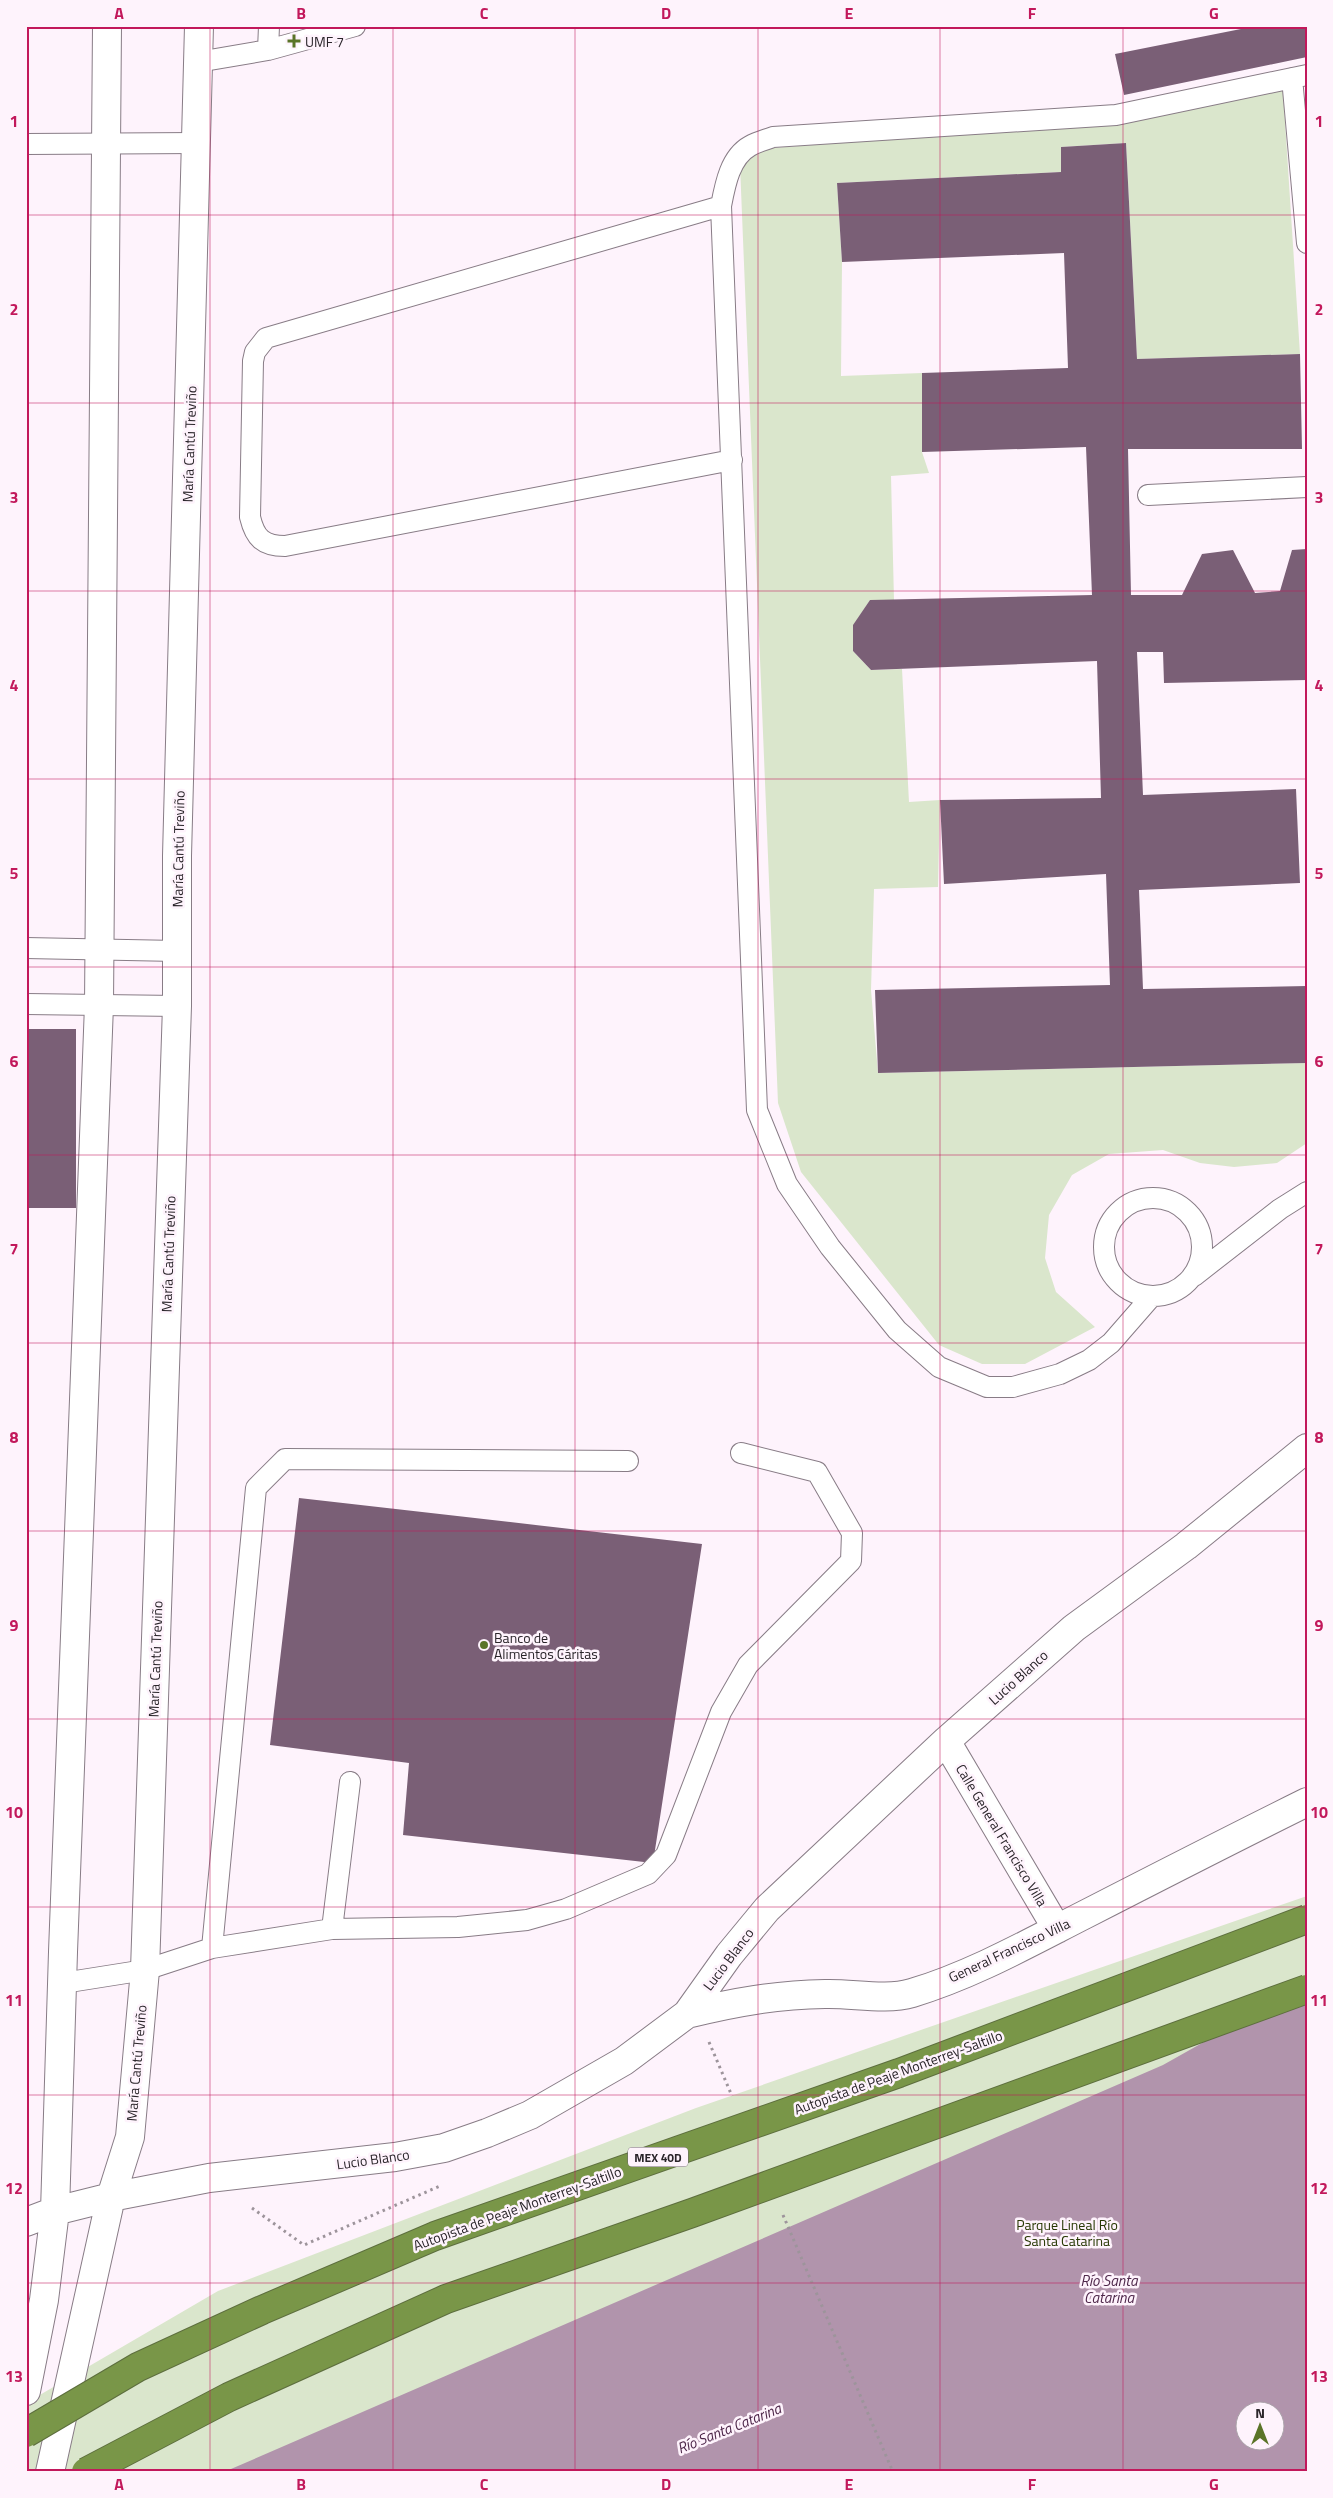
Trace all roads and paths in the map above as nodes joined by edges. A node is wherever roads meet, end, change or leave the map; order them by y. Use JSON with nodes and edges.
{"nodes":[{"id":1,"x":107,"y":26,"type":"edge"},
{"id":2,"x":199,"y":26,"type":"edge"},
{"id":3,"x":269,"y":26,"type":"edge"},
{"id":4,"x":355,"y":26,"type":"edge"},
{"id":5,"x":268,"y":50,"type":"junction"},
{"id":6,"x":198,"y":62,"type":"junction"},
{"id":7,"x":1299,"y":77,"type":"edge"},
{"id":8,"x":198,"y":143,"type":"junction"},
{"id":9,"x":26,"y":144,"type":"edge"},
{"id":10,"x":105,"y":144,"type":"junction"},
{"id":11,"x":721,"y":206,"type":"junction"},
{"id":12,"x":1307,"y":243,"type":"edge"},
{"id":13,"x":732,"y":460,"type":"junction"},
{"id":14,"x":1307,"y":487,"type":"edge"},
{"id":15,"x":1148,"y":495,"type":"dead end"},
{"id":16,"x":26,"y":948,"type":"edge"},
{"id":17,"x":99,"y":950,"type":"junction"},
{"id":18,"x":176,"y":951,"type":"junction"},
{"id":19,"x":26,"y":1004,"type":"edge"},
{"id":20,"x":99,"y":1005,"type":"junction"},
{"id":21,"x":176,"y":1006,"type":"junction"},
{"id":22,"x":1307,"y":1192,"type":"edge"},
{"id":23,"x":1191,"y":1277,"type":"junction"},
{"id":24,"x":1152,"y":1296,"type":"junction"},
{"id":25,"x":1307,"y":1448,"type":"edge"},
{"id":26,"x":741,"y":1453,"type":"dead end"},
{"id":27,"x":628,"y":1461,"type":"dead end"},
{"id":28,"x":946,"y":1741,"type":"junction"},
{"id":29,"x":350,"y":1782,"type":"dead end"},
{"id":30,"x":1307,"y":1802,"type":"edge"},
{"id":31,"x":1307,"y":1919,"type":"edge"},
{"id":32,"x":332,"y":1929,"type":"junction"},
{"id":33,"x":1058,"y":1929,"type":"junction"},
{"id":34,"x":212,"y":1948,"type":"junction"},
{"id":35,"x":145,"y":1970,"type":"junction"},
{"id":36,"x":63,"y":1983,"type":"junction"},
{"id":37,"x":1307,"y":1989,"type":"edge"},
{"id":38,"x":688,"y":2014,"type":"junction"},
{"id":39,"x":709,"y":2041,"type":"dead end"},
{"id":40,"x":736,"y":2105,"type":"dead end"},
{"id":41,"x":111,"y":2197,"type":"junction"},
{"id":42,"x":779,"y":2206,"type":"dead end"},
{"id":43,"x":55,"y":2211,"type":"junction"},
{"id":44,"x":26,"y":2222,"type":"edge"},
{"id":45,"x":35,"y":2295,"type":"edge"},
{"id":46,"x":26,"y":2391,"type":"edge"},
{"id":47,"x":26,"y":2433,"type":"edge"},
{"id":48,"x":50,"y":2472,"type":"edge"},
{"id":49,"x":86,"y":2472,"type":"edge"},
{"id":50,"x":893,"y":2472,"type":"edge"}],
"edges":[{"from":1,"to":10,"type":"street"},
{"from":2,"to":6,"type":"street","name":"María Cantú Treviño"},
{"from":3,"to":5,"type":"lane"},
{"from":4,"to":5,"type":"lane"},
{"from":5,"to":6,"type":"lane"},
{"from":6,"to":8,"type":"street","name":"María Cantú Treviño"},
{"from":7,"to":11,"type":"lane"},
{"from":7,"to":12,"type":"lane"},
{"from":8,"to":10,"type":"lane"},
{"from":8,"to":18,"type":"street","name":"María Cantú Treviño"},
{"from":9,"to":10,"type":"lane"},
{"from":10,"to":17,"type":"street"},
{"from":11,"to":13,"type":"lane"},
{"from":11,"to":13,"type":"lane"},
{"from":13,"to":24,"type":"lane"},
{"from":14,"to":15,"type":"lane"},
{"from":16,"to":17,"type":"lane"},
{"from":17,"to":18,"type":"lane"},
{"from":17,"to":20,"type":"street"},
{"from":18,"to":21,"type":"street","name":"María Cantú Treviño"},
{"from":19,"to":20,"type":"lane"},
{"from":20,"to":21,"type":"lane"},
{"from":20,"to":36,"type":"street"},
{"from":21,"to":35,"type":"street","name":"María Cantú Treviño"},
{"from":22,"to":23,"type":"lane"},
{"from":23,"to":24,"type":"lane"},
{"from":23,"to":24,"type":"lane"},
{"from":25,"to":28,"type":"street","name":"Lucio Blanco"},
{"from":26,"to":32,"type":"lane"},
{"from":27,"to":34,"type":"lane"},
{"from":28,"to":33,"type":"street","name":"Calle General Francisco Villa"},
{"from":28,"to":38,"type":"street","name":"Lucio Blanco"},
{"from":29,"to":32,"type":"lane"},
{"from":30,"to":33,"type":"street","name":"General Francisco Villa"},
{"from":31,"to":47,"type":"highway","name":"Autopista de Peaje Monterrey-Saltillo","number":"MEX 40D","bridge":true},
{"from":32,"to":34,"type":"lane"},
{"from":33,"to":38,"type":"street","name":"General Francisco Villa"},
{"from":34,"to":35,"type":"lane"},
{"from":35,"to":36,"type":"lane"},
{"from":35,"to":41,"type":"street","name":"María Cantú Treviño"},
{"from":36,"to":43,"type":"street"},
{"from":37,"to":49,"type":"highway","bridge":true},
{"from":38,"to":41,"type":"street","name":"Lucio Blanco"},
{"from":39,"to":40,"type":"path"},
{"from":41,"to":43,"type":"street","name":"Lucio Blanco"},
{"from":41,"to":48,"type":"street","name":"María Cantú Treviño"},
{"from":42,"to":50,"type":"path"},
{"from":43,"to":44,"type":"street","name":"Lucio Blanco"},
{"from":43,"to":45,"type":"street"},
{"from":45,"to":46,"type":"street"}]}
